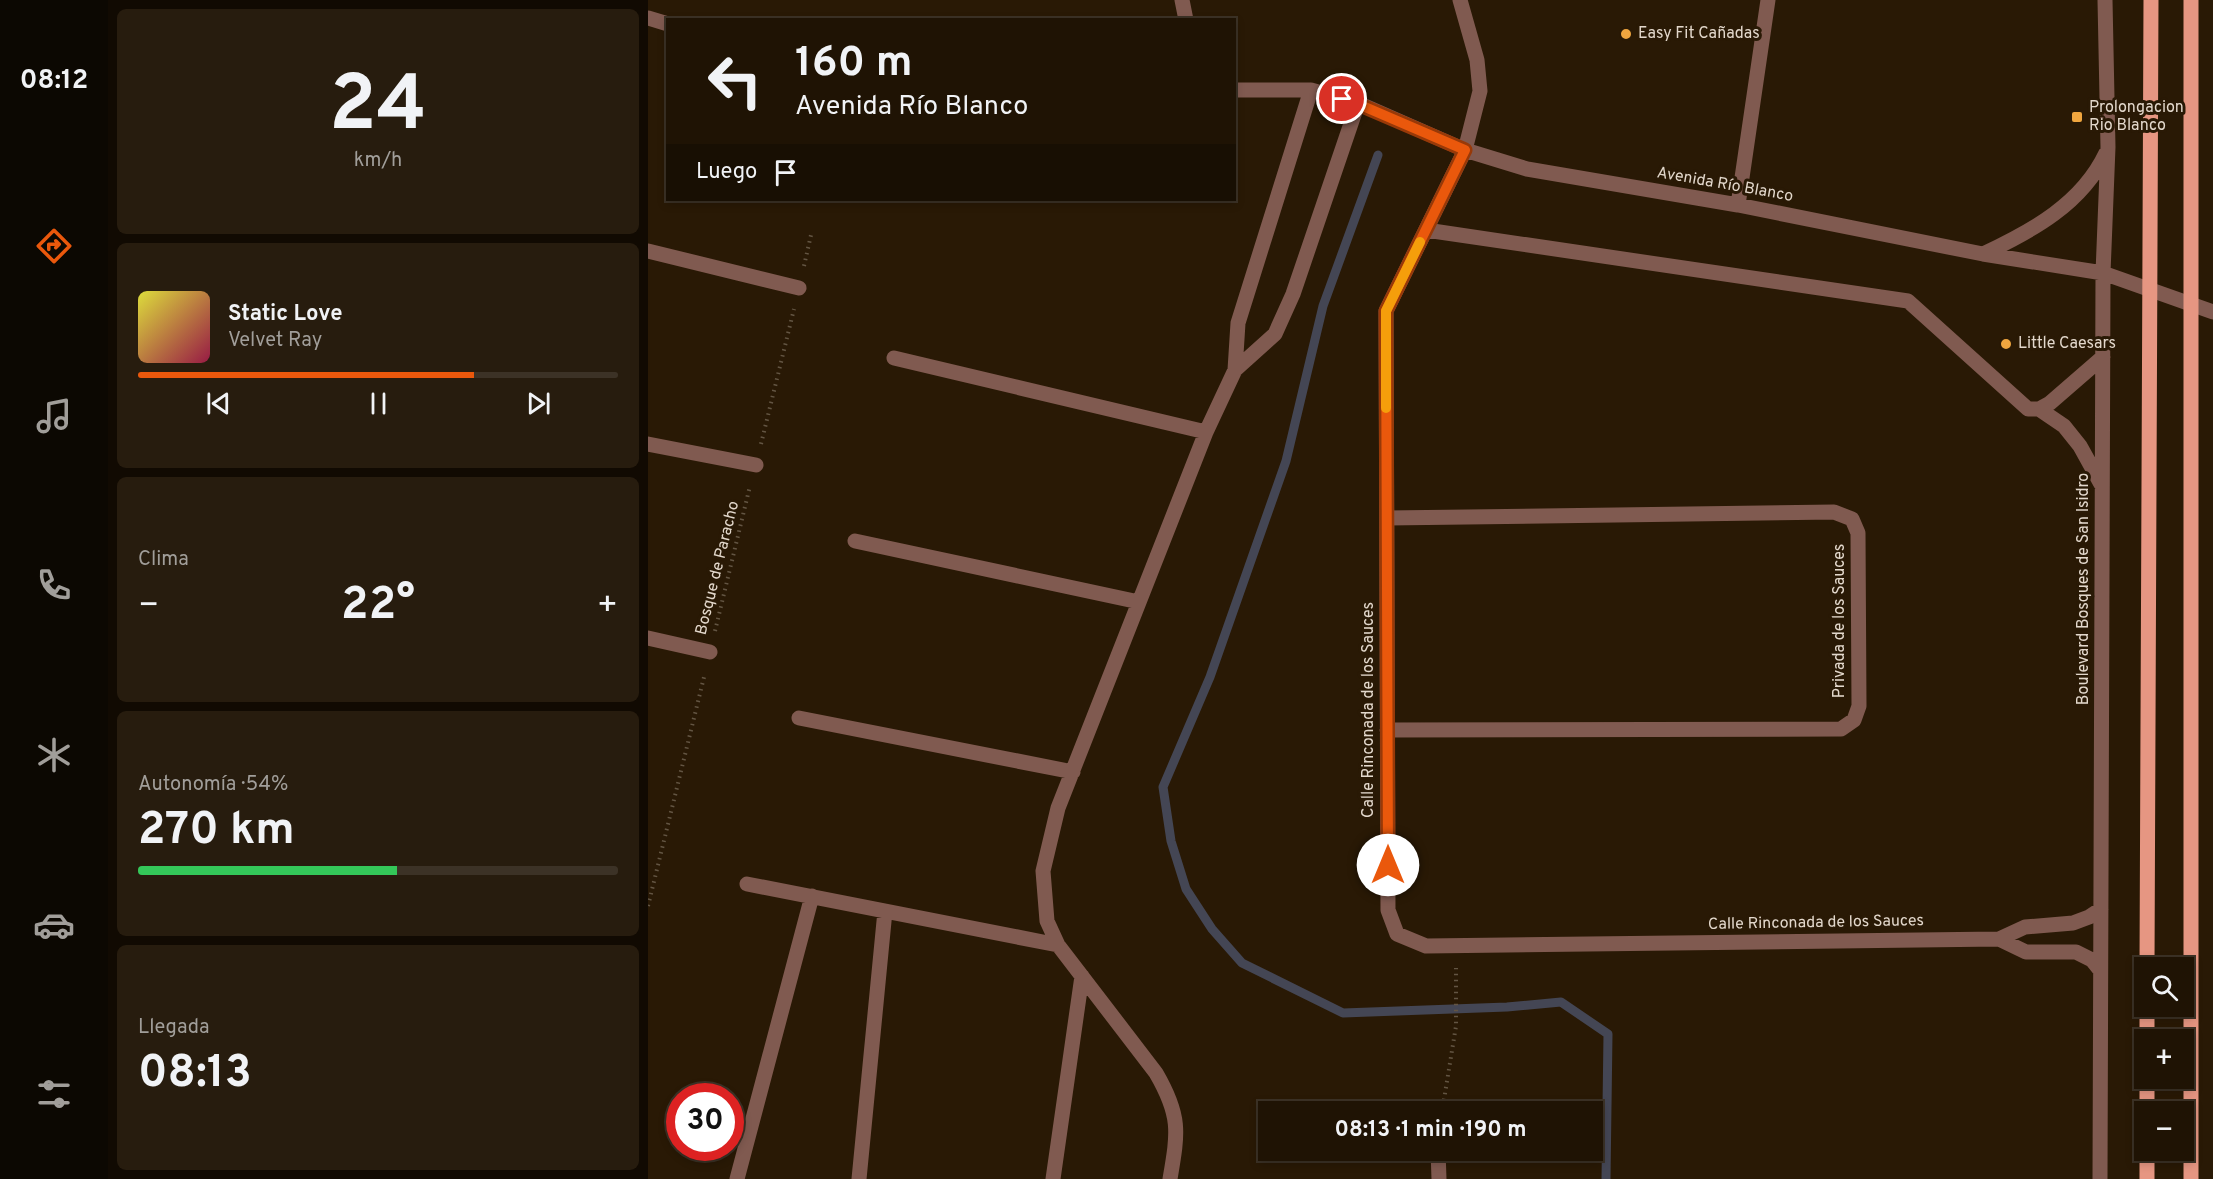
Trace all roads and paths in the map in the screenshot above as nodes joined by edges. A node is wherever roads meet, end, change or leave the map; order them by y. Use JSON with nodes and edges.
{"nodes":[{"id":1,"x":1182,"y":0,"type":"edge"},
{"id":2,"x":1460,"y":0,"type":"edge"},
{"id":3,"x":1768,"y":0,"type":"edge"},
{"id":4,"x":2105,"y":0,"type":"edge"},
{"id":5,"x":2151,"y":0,"type":"edge"},
{"id":6,"x":2191,"y":0,"type":"edge"},
{"id":7,"x":648,"y":18,"type":"edge"},
{"id":8,"x":1186,"y":18,"type":"edge"},
{"id":9,"x":666,"y":23,"type":"edge"},
{"id":10,"x":1236,"y":90,"type":"edge"},
{"id":11,"x":1311,"y":90,"type":"junction"},
{"id":12,"x":1358,"y":104,"type":"junction"},
{"id":13,"x":2108,"y":147,"type":"junction"},
{"id":14,"x":1465,"y":150,"type":"junction"},
{"id":15,"x":1738,"y":205,"type":"junction"},
{"id":16,"x":1426,"y":230,"type":"junction"},
{"id":17,"x":811,"y":235,"type":"dead end"},
{"id":18,"x":648,"y":251,"type":"edge"},
{"id":19,"x":1983,"y":254,"type":"junction"},
{"id":20,"x":2103,"y":273,"type":"junction"},
{"id":21,"x":798,"y":288,"type":"junction"},
{"id":22,"x":2149,"y":289,"type":"junction"},
{"id":23,"x":2191,"y":304,"type":"junction"},
{"id":24,"x":2213,"y":312,"type":"edge"},
{"id":25,"x":2103,"y":357,"type":"junction"},
{"id":26,"x":894,"y":358,"type":"dead end"},
{"id":27,"x":1235,"y":370,"type":"junction"},
{"id":28,"x":2039,"y":409,"type":"junction"},
{"id":29,"x":1206,"y":432,"type":"junction"},
{"id":30,"x":648,"y":444,"type":"edge"},
{"id":31,"x":756,"y":465,"type":"junction"},
{"id":32,"x":2102,"y":486,"type":"junction"},
{"id":33,"x":1387,"y":518,"type":"junction"},
{"id":34,"x":855,"y":541,"type":"dead end"},
{"id":35,"x":1139,"y":602,"type":"junction"},
{"id":36,"x":648,"y":638,"type":"edge"},
{"id":37,"x":710,"y":652,"type":"junction"},
{"id":38,"x":799,"y":718,"type":"dead end"},
{"id":39,"x":1387,"y":730,"type":"junction"},
{"id":40,"x":1073,"y":772,"type":"junction"},
{"id":41,"x":747,"y":884,"type":"dead end"},
{"id":42,"x":812,"y":897,"type":"junction"},
{"id":43,"x":648,"y":906,"type":"edge"},
{"id":44,"x":2101,"y":909,"type":"junction"},
{"id":45,"x":885,"y":911,"type":"junction"},
{"id":46,"x":1999,"y":939,"type":"junction"},
{"id":47,"x":1058,"y":945,"type":"junction"},
{"id":48,"x":1456,"y":946,"type":"junction"},
{"id":49,"x":2147,"y":957,"type":"edge"},
{"id":50,"x":2100,"y":970,"type":"junction"},
{"id":51,"x":1082,"y":976,"type":"junction"},
{"id":52,"x":1444,"y":1101,"type":"edge"},
{"id":53,"x":1438,"y":1161,"type":"edge"},
{"id":54,"x":2147,"y":1161,"type":"edge"},
{"id":55,"x":737,"y":1179,"type":"edge"},
{"id":56,"x":859,"y":1179,"type":"edge"},
{"id":57,"x":1053,"y":1179,"type":"edge"},
{"id":58,"x":1170,"y":1179,"type":"edge"},
{"id":59,"x":1439,"y":1179,"type":"edge"},
{"id":60,"x":2100,"y":1179,"type":"edge"},
{"id":61,"x":2147,"y":1179,"type":"edge"},
{"id":62,"x":2191,"y":1179,"type":"edge"}],
"edges":[{"from":1,"to":8,"type":"street"},
{"from":2,"to":14,"type":"street","name":"Calle Rinconada de los Sauces"},
{"from":3,"to":15,"type":"street"},
{"from":4,"to":13,"type":"street","name":"Boulevard Bosques de San Isidro"},
{"from":5,"to":22,"type":"main road"},
{"from":6,"to":23,"type":"main road"},
{"from":7,"to":9,"type":"street"},
{"from":10,"to":11,"type":"street","name":"Avenida Río Blanco"},
{"from":11,"to":12,"type":"street","name":"Avenida Río Blanco"},
{"from":11,"to":27,"type":"street"},
{"from":12,"to":14,"type":"street","name":"Avenida Río Blanco"},
{"from":12,"to":27,"type":"street"},
{"from":13,"to":19,"type":"street"},
{"from":13,"to":20,"type":"street","name":"Boulevard Bosques de San Isidro"},
{"from":14,"to":15,"type":"street","name":"Avenida Río Blanco"},
{"from":14,"to":16,"type":"street","name":"Calle Rinconada de los Sauces"},
{"from":15,"to":19,"type":"street","name":"Avenida Río Blanco"},
{"from":16,"to":28,"type":"street"},
{"from":16,"to":33,"type":"street","name":"Calle Rinconada de los Sauces"},
{"from":17,"to":21,"type":"path","name":"Bosque de Paracho"},
{"from":18,"to":21,"type":"street"},
{"from":19,"to":20,"type":"street","name":"Avenida Río Blanco"},
{"from":20,"to":22,"type":"street","name":"Avenida Río Blanco"},
{"from":20,"to":25,"type":"street","name":"Boulevard Bosques de San Isidro"},
{"from":21,"to":31,"type":"path","name":"Bosque de Paracho"},
{"from":22,"to":23,"type":"street","name":"Avenida Río Blanco"},
{"from":22,"to":49,"type":"main road"},
{"from":23,"to":24,"type":"street","name":"Avenida Río Blanco"},
{"from":23,"to":62,"type":"main road"},
{"from":25,"to":28,"type":"street"},
{"from":25,"to":32,"type":"street","name":"Boulevard Bosques de San Isidro"},
{"from":26,"to":29,"type":"street"},
{"from":27,"to":29,"type":"street"},
{"from":28,"to":32,"type":"street"},
{"from":29,"to":35,"type":"street"},
{"from":30,"to":31,"type":"street"},
{"from":31,"to":37,"type":"path","name":"Bosque de Paracho"},
{"from":32,"to":44,"type":"street","name":"Boulevard Bosques de San Isidro"},
{"from":33,"to":39,"type":"street","name":"Calle Rinconada de los Sauces"},
{"from":33,"to":39,"type":"street","name":"Privada de los Sauces"},
{"from":34,"to":35,"type":"street"},
{"from":35,"to":40,"type":"street"},
{"from":36,"to":37,"type":"street"},
{"from":37,"to":43,"type":"path","name":"Bosque de Paracho"},
{"from":38,"to":40,"type":"street"},
{"from":39,"to":48,"type":"street","name":"Calle Rinconada de los Sauces"},
{"from":40,"to":47,"type":"street"},
{"from":41,"to":42,"type":"street"},
{"from":42,"to":45,"type":"street"},
{"from":42,"to":55,"type":"street"},
{"from":44,"to":46,"type":"street","name":"Calle Rinconada de los Sauces"},
{"from":44,"to":50,"type":"street","name":"Boulevard Bosques de San Isidro"},
{"from":45,"to":47,"type":"street"},
{"from":45,"to":56,"type":"street"},
{"from":46,"to":48,"type":"street","name":"Calle Rinconada de los Sauces"},
{"from":46,"to":50,"type":"street","name":"Calle Rinconada de los Sauces"},
{"from":47,"to":51,"type":"street"},
{"from":48,"to":52,"type":"path"},
{"from":50,"to":60,"type":"street","name":"Boulevard Bosques de San Isidro"},
{"from":51,"to":57,"type":"street"},
{"from":51,"to":58,"type":"street"},
{"from":53,"to":59,"type":"street"},
{"from":54,"to":61,"type":"main road"}]}
